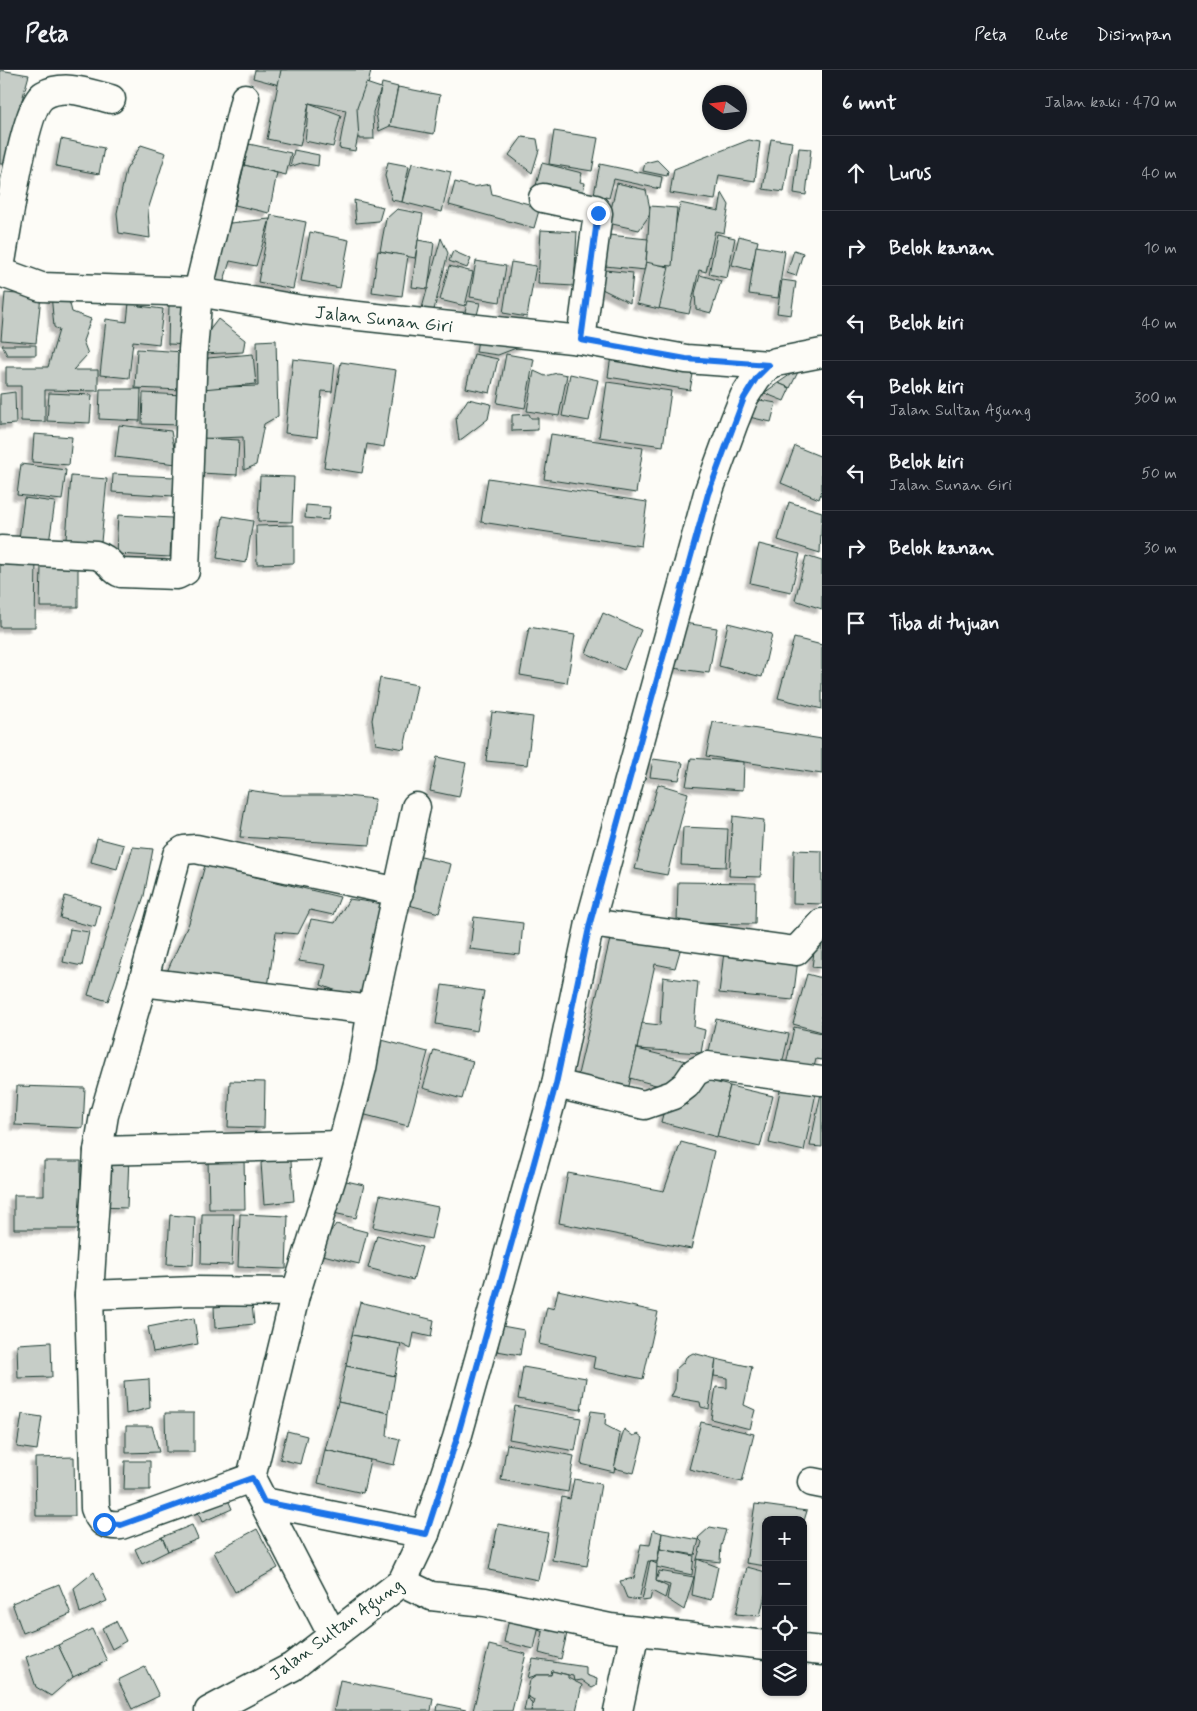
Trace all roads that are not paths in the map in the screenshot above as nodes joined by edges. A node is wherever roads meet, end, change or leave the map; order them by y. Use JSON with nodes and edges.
{"nodes":[{"id":1,"x":245,"y":98,"type":"dead end"},
{"id":2,"x":111,"y":99,"type":"dead end"},
{"id":3,"x":543,"y":198,"type":"dead end"},
{"id":4,"x":0,"y":267,"type":"edge"},
{"id":5,"x":0,"y":272,"type":"edge"},
{"id":6,"x":198,"y":292,"type":"junction"},
{"id":7,"x":581,"y":340,"type":"junction"},
{"id":8,"x":822,"y":353,"type":"edge"},
{"id":9,"x":769,"y":365,"type":"junction"},
{"id":10,"x":1,"y":550,"type":"dead end"},
{"id":11,"x":416,"y":806,"type":"dead end"},
{"id":12,"x":398,"y":892,"type":"junction"},
{"id":13,"x":590,"y":923,"type":"junction"},
{"id":14,"x":822,"y":923,"type":"edge"},
{"id":15,"x":143,"y":982,"type":"junction"},
{"id":16,"x":372,"y":1010,"type":"junction"},
{"id":17,"x":822,"y":1080,"type":"edge"},
{"id":18,"x":556,"y":1084,"type":"junction"},
{"id":19,"x":342,"y":1144,"type":"junction"},
{"id":20,"x":98,"y":1151,"type":"junction"},
{"id":21,"x":296,"y":1292,"type":"junction"},
{"id":22,"x":89,"y":1295,"type":"junction"},
{"id":23,"x":252,"y":1478,"type":"junction"},
{"id":24,"x":264,"y":1502,"type":"junction"},
{"id":25,"x":426,"y":1534,"type":"junction"},
{"id":26,"x":402,"y":1582,"type":"junction"},
{"id":27,"x":635,"y":1630,"type":"junction"},
{"id":28,"x":333,"y":1636,"type":"junction"},
{"id":29,"x":762,"y":1645,"type":"edge"},
{"id":30,"x":807,"y":1649,"type":"edge"},
{"id":31,"x":822,"y":1651,"type":"edge"},
{"id":32,"x":209,"y":1711,"type":"edge"},
{"id":33,"x":618,"y":1711,"type":"edge"}],
"edges":[{"from":1,"to":6,"type":"street"},
{"from":2,"to":4,"type":"street"},
{"from":3,"to":7,"type":"street"},
{"from":5,"to":6,"type":"street","name":"Jalan Sunan Giri"},
{"from":6,"to":7,"type":"street","name":"Jalan Sunan Giri"},
{"from":6,"to":10,"type":"street"},
{"from":7,"to":9,"type":"street","name":"Jalan Sunan Giri"},
{"from":8,"to":9,"type":"street"},
{"from":9,"to":13,"type":"street","name":"Jalan Sultan Agung"},
{"from":11,"to":12,"type":"street"},
{"from":12,"to":15,"type":"street"},
{"from":12,"to":16,"type":"street"},
{"from":13,"to":14,"type":"street"},
{"from":13,"to":18,"type":"street","name":"Jalan Sultan Agung"},
{"from":15,"to":16,"type":"street"},
{"from":15,"to":20,"type":"street"},
{"from":16,"to":19,"type":"street"},
{"from":17,"to":18,"type":"street"},
{"from":18,"to":25,"type":"street","name":"Jalan Sultan Agung"},
{"from":19,"to":20,"type":"street"},
{"from":19,"to":21,"type":"street"},
{"from":20,"to":22,"type":"street"},
{"from":21,"to":22,"type":"street"},
{"from":21,"to":23,"type":"street"},
{"from":22,"to":23,"type":"street"},
{"from":23,"to":24,"type":"street"},
{"from":24,"to":25,"type":"street"},
{"from":24,"to":28,"type":"street"},
{"from":25,"to":26,"type":"street","name":"Jalan Sultan Agung"},
{"from":26,"to":27,"type":"street"},
{"from":26,"to":28,"type":"street","name":"Jalan Sultan Agung"},
{"from":27,"to":29,"type":"street"},
{"from":27,"to":33,"type":"street"},
{"from":28,"to":32,"type":"street","name":"Jalan Sultan Agung"},
{"from":30,"to":31,"type":"street"}]}
